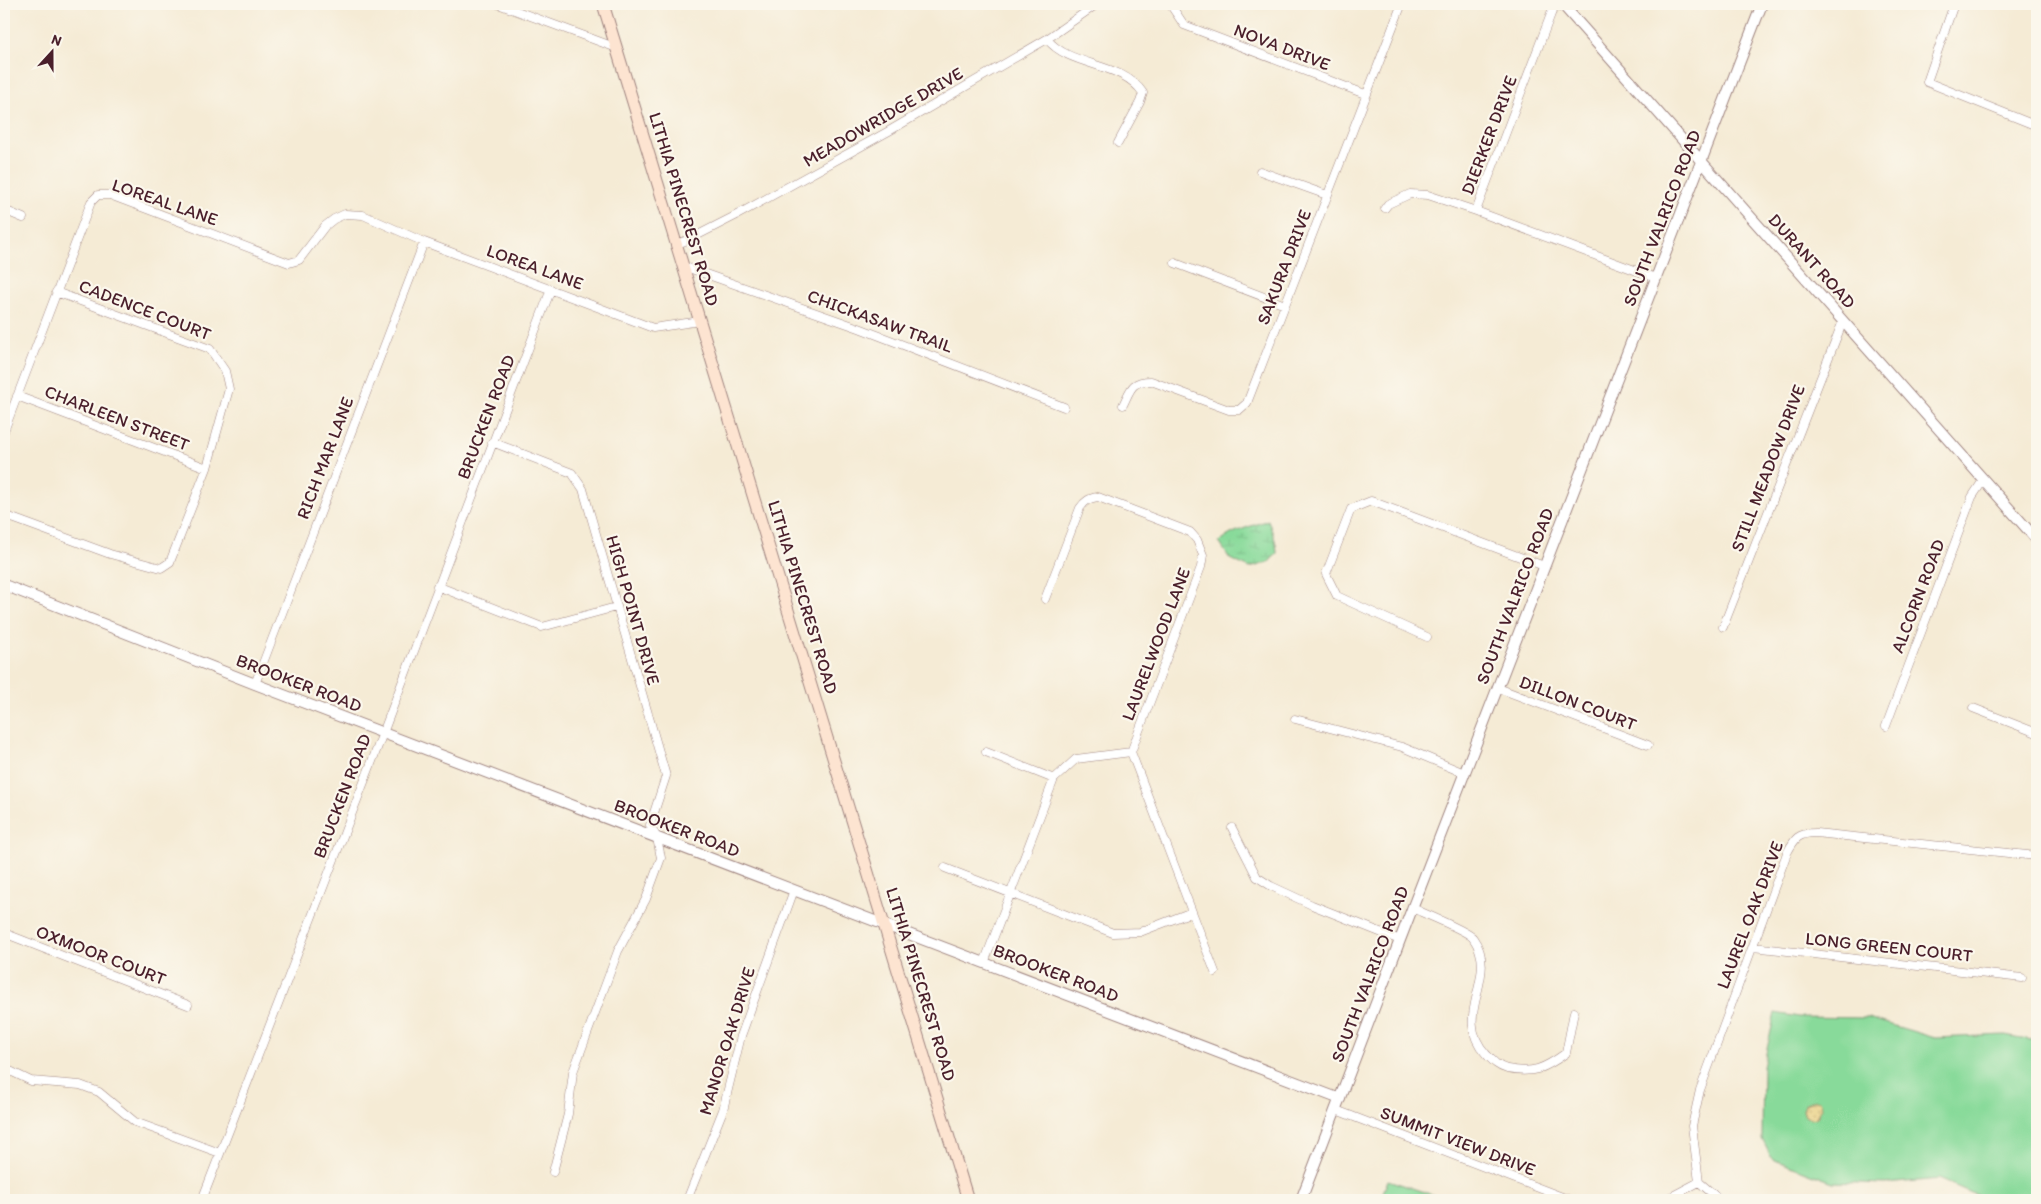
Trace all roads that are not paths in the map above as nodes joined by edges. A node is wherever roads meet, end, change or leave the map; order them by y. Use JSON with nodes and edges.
{"nodes":[{"id":1,"x":498,"y":4,"type":"edge"},
{"id":2,"x":603,"y":4,"type":"edge"},
{"id":3,"x":1097,"y":4,"type":"edge"},
{"id":4,"x":1170,"y":4,"type":"edge"},
{"id":5,"x":1556,"y":4,"type":"edge"},
{"id":6,"x":1562,"y":4,"type":"edge"},
{"id":7,"x":1762,"y":4,"type":"edge"},
{"id":8,"x":1954,"y":4,"type":"edge"},
{"id":9,"x":1401,"y":6,"type":"dead end"},
{"id":10,"x":1046,"y":39,"type":"junction"},
{"id":11,"x":617,"y":48,"type":"junction"},
{"id":12,"x":1365,"y":94,"type":"junction"},
{"id":13,"x":2037,"y":126,"type":"edge"},
{"id":14,"x":1118,"y":143,"type":"dead end"},
{"id":15,"x":1702,"y":161,"type":"junction"},
{"id":16,"x":1260,"y":171,"type":"dead end"},
{"id":17,"x":1327,"y":195,"type":"junction"},
{"id":18,"x":1385,"y":208,"type":"dead end"},
{"id":19,"x":4,"y":210,"type":"edge"},
{"id":20,"x":1476,"y":211,"type":"junction"},
{"id":21,"x":363,"y":215,"type":"joint"},
{"id":22,"x":23,"y":218,"type":"dead end"},
{"id":23,"x":424,"y":242,"type":"junction"},
{"id":24,"x":677,"y":244,"type":"junction"},
{"id":25,"x":1175,"y":263,"type":"dead end"},
{"id":26,"x":684,"y":266,"type":"junction"},
{"id":27,"x":1656,"y":278,"type":"junction"},
{"id":28,"x":550,"y":289,"type":"junction"},
{"id":29,"x":56,"y":292,"type":"junction"},
{"id":30,"x":1285,"y":305,"type":"junction"},
{"id":31,"x":700,"y":321,"type":"junction"},
{"id":32,"x":1843,"y":321,"type":"junction"},
{"id":33,"x":17,"y":396,"type":"junction"},
{"id":34,"x":1123,"y":405,"type":"dead end"},
{"id":35,"x":1064,"y":407,"type":"dead end"},
{"id":36,"x":4,"y":431,"type":"edge"},
{"id":37,"x":492,"y":442,"type":"junction"},
{"id":38,"x":207,"y":468,"type":"junction"},
{"id":39,"x":1984,"y":479,"type":"junction"},
{"id":40,"x":4,"y":515,"type":"edge"},
{"id":41,"x":2037,"y":540,"type":"edge"},
{"id":42,"x":1544,"y":566,"type":"junction"},
{"id":43,"x":4,"y":585,"type":"edge"},
{"id":44,"x":437,"y":586,"type":"junction"},
{"id":45,"x":1045,"y":599,"type":"dead end"},
{"id":46,"x":616,"y":607,"type":"junction"},
{"id":47,"x":1723,"y":627,"type":"dead end"},
{"id":48,"x":1427,"y":637,"type":"dead end"},
{"id":49,"x":255,"y":684,"type":"junction"},
{"id":50,"x":1498,"y":688,"type":"junction"},
{"id":51,"x":1973,"y":708,"type":"dead end"},
{"id":52,"x":1295,"y":719,"type":"dead end"},
{"id":53,"x":1886,"y":726,"type":"dead end"},
{"id":54,"x":383,"y":733,"type":"junction"},
{"id":55,"x":2037,"y":733,"type":"edge"},
{"id":56,"x":1648,"y":745,"type":"dead end"},
{"id":57,"x":986,"y":752,"type":"dead end"},
{"id":58,"x":1131,"y":752,"type":"junction"},
{"id":59,"x":1464,"y":773,"type":"junction"},
{"id":60,"x":1054,"y":779,"type":"junction"},
{"id":61,"x":1232,"y":828,"type":"dead end"},
{"id":62,"x":657,"y":838,"type":"junction"},
{"id":63,"x":2037,"y":856,"type":"edge"},
{"id":64,"x":945,"y":868,"type":"dead end"},
{"id":65,"x":794,"y":890,"type":"junction"},
{"id":66,"x":1010,"y":894,"type":"junction"},
{"id":67,"x":1412,"y":908,"type":"junction"},
{"id":68,"x":1192,"y":912,"type":"junction"},
{"id":69,"x":884,"y":924,"type":"junction"},
{"id":70,"x":4,"y":933,"type":"edge"},
{"id":71,"x":1400,"y":940,"type":"junction"},
{"id":72,"x":1753,"y":947,"type":"junction"},
{"id":73,"x":984,"y":963,"type":"junction"},
{"id":74,"x":1215,"y":972,"type":"dead end"},
{"id":75,"x":2022,"y":978,"type":"dead end"},
{"id":76,"x":188,"y":1005,"type":"dead end"},
{"id":77,"x":1574,"y":1012,"type":"dead end"},
{"id":78,"x":4,"y":1068,"type":"edge"},
{"id":79,"x":1340,"y":1099,"type":"junction"},
{"id":80,"x":1336,"y":1110,"type":"junction"},
{"id":81,"x":220,"y":1153,"type":"junction"},
{"id":82,"x":552,"y":1172,"type":"dead end"},
{"id":83,"x":1699,"y":1182,"type":"junction"},
{"id":84,"x":202,"y":1200,"type":"edge"},
{"id":85,"x":687,"y":1200,"type":"edge"},
{"id":86,"x":968,"y":1200,"type":"edge"},
{"id":87,"x":1302,"y":1200,"type":"edge"},
{"id":88,"x":1570,"y":1200,"type":"edge"},
{"id":89,"x":1664,"y":1200,"type":"edge"},
{"id":90,"x":1720,"y":1200,"type":"edge"}],
"edges":[{"from":1,"to":11,"type":"street"},
{"from":2,"to":11,"type":"main road","name":"LITHIA PINECREST ROAD"},
{"from":3,"to":10,"type":"street","name":"MEADOWRIDGE DRIVE"},
{"from":4,"to":12,"type":"street","name":"NOVA DRIVE"},
{"from":5,"to":20,"type":"street","name":"DIERKER DRIVE"},
{"from":6,"to":15,"type":"street","name":"DURANT ROAD"},
{"from":7,"to":15,"type":"street","name":"SOUTH VALRICO ROAD"},
{"from":8,"to":13,"type":"street"},
{"from":9,"to":12,"type":"street","name":"SAKURA DRIVE"},
{"from":10,"to":14,"type":"street"},
{"from":10,"to":24,"type":"street","name":"MEADOWRIDGE DRIVE"},
{"from":11,"to":24,"type":"main road","name":"LITHIA PINECREST ROAD"},
{"from":12,"to":17,"type":"street","name":"SAKURA DRIVE"},
{"from":15,"to":27,"type":"street","name":"SOUTH VALRICO ROAD"},
{"from":15,"to":32,"type":"street","name":"DURANT ROAD"},
{"from":16,"to":17,"type":"street"},
{"from":17,"to":30,"type":"street","name":"SAKURA DRIVE"},
{"from":18,"to":20,"type":"street"},
{"from":19,"to":22,"type":"street"},
{"from":20,"to":27,"type":"street","name":"DIERKER DRIVE"},
{"from":21,"to":23,"type":"street","name":"LOREA LANE"},
{"from":21,"to":29,"type":"street","name":"LOREAL LANE"},
{"from":23,"to":28,"type":"street","name":"LOREA LANE"},
{"from":23,"to":49,"type":"street","name":"RICH MAR LANE"},
{"from":24,"to":26,"type":"main road","name":"LITHIA PINECREST ROAD"},
{"from":25,"to":30,"type":"street"},
{"from":26,"to":31,"type":"main road","name":"LITHIA PINECREST ROAD"},
{"from":26,"to":35,"type":"street","name":"CHICKASAW TRAIL"},
{"from":27,"to":42,"type":"street","name":"SOUTH VALRICO ROAD"},
{"from":28,"to":31,"type":"street","name":"LOREA LANE"},
{"from":28,"to":37,"type":"street","name":"BRUCKEN ROAD"},
{"from":29,"to":33,"type":"street","name":"LOREAL LANE"},
{"from":29,"to":38,"type":"street","name":"CADENCE COURT"},
{"from":30,"to":34,"type":"street","name":"SAKURA DRIVE"},
{"from":31,"to":69,"type":"main road","name":"LITHIA PINECREST ROAD"},
{"from":32,"to":39,"type":"street","name":"DURANT ROAD"},
{"from":32,"to":47,"type":"street","name":"STILL MEADOW DRIVE"},
{"from":33,"to":36,"type":"street","name":"LOREAL LANE"},
{"from":33,"to":38,"type":"street","name":"CHARLEEN STREET"},
{"from":37,"to":44,"type":"street","name":"BRUCKEN ROAD"},
{"from":37,"to":46,"type":"street","name":"HIGH POINT DRIVE"},
{"from":38,"to":40,"type":"street","name":"CADENCE COURT"},
{"from":39,"to":41,"type":"street","name":"DURANT ROAD"},
{"from":39,"to":53,"type":"street","name":"ALCORN ROAD"},
{"from":42,"to":48,"type":"street"},
{"from":42,"to":50,"type":"street","name":"SOUTH VALRICO ROAD"},
{"from":43,"to":49,"type":"street","name":"BROOKER ROAD"},
{"from":44,"to":46,"type":"street"},
{"from":44,"to":54,"type":"street","name":"BRUCKEN ROAD"},
{"from":45,"to":58,"type":"street","name":"LAURELWOOD LANE"},
{"from":46,"to":62,"type":"street","name":"HIGH POINT DRIVE"},
{"from":49,"to":54,"type":"street","name":"BROOKER ROAD"},
{"from":50,"to":56,"type":"street","name":"DILLON COURT"},
{"from":50,"to":59,"type":"street","name":"SOUTH VALRICO ROAD"},
{"from":51,"to":55,"type":"street"},
{"from":52,"to":59,"type":"street"},
{"from":54,"to":62,"type":"street","name":"BROOKER ROAD"},
{"from":54,"to":81,"type":"street","name":"BRUCKEN ROAD"},
{"from":57,"to":60,"type":"street"},
{"from":58,"to":60,"type":"street"},
{"from":58,"to":68,"type":"street"},
{"from":59,"to":67,"type":"street","name":"SOUTH VALRICO ROAD"},
{"from":60,"to":66,"type":"street"},
{"from":61,"to":71,"type":"street"},
{"from":62,"to":65,"type":"street","name":"BROOKER ROAD"},
{"from":62,"to":82,"type":"street","name":"HIGH POINT DRIVE"},
{"from":63,"to":72,"type":"street","name":"LAUREL OAK DRIVE"},
{"from":64,"to":66,"type":"street"},
{"from":65,"to":69,"type":"street","name":"BROOKER ROAD"},
{"from":65,"to":85,"type":"street","name":"MANOR OAK DRIVE"},
{"from":66,"to":68,"type":"street"},
{"from":66,"to":73,"type":"street"},
{"from":67,"to":71,"type":"street","name":"SOUTH VALRICO ROAD"},
{"from":67,"to":77,"type":"street"},
{"from":68,"to":74,"type":"street"},
{"from":69,"to":73,"type":"street","name":"BROOKER ROAD"},
{"from":69,"to":86,"type":"main road","name":"LITHIA PINECREST ROAD"},
{"from":70,"to":76,"type":"street","name":"OXMOOR COURT"},
{"from":71,"to":79,"type":"street","name":"SOUTH VALRICO ROAD"},
{"from":72,"to":75,"type":"street","name":"LONG GREEN COURT"},
{"from":72,"to":83,"type":"street","name":"LAUREL OAK DRIVE"},
{"from":73,"to":79,"type":"street","name":"BROOKER ROAD"},
{"from":78,"to":81,"type":"street"},
{"from":79,"to":80,"type":"street","name":"SOUTH VALRICO ROAD"},
{"from":80,"to":87,"type":"street","name":"SOUTH VALRICO ROAD"},
{"from":80,"to":88,"type":"street","name":"SUMMIT VIEW DRIVE"},
{"from":81,"to":84,"type":"street","name":"BRUCKEN ROAD"},
{"from":83,"to":89,"type":"street"},
{"from":83,"to":90,"type":"street"}]}
